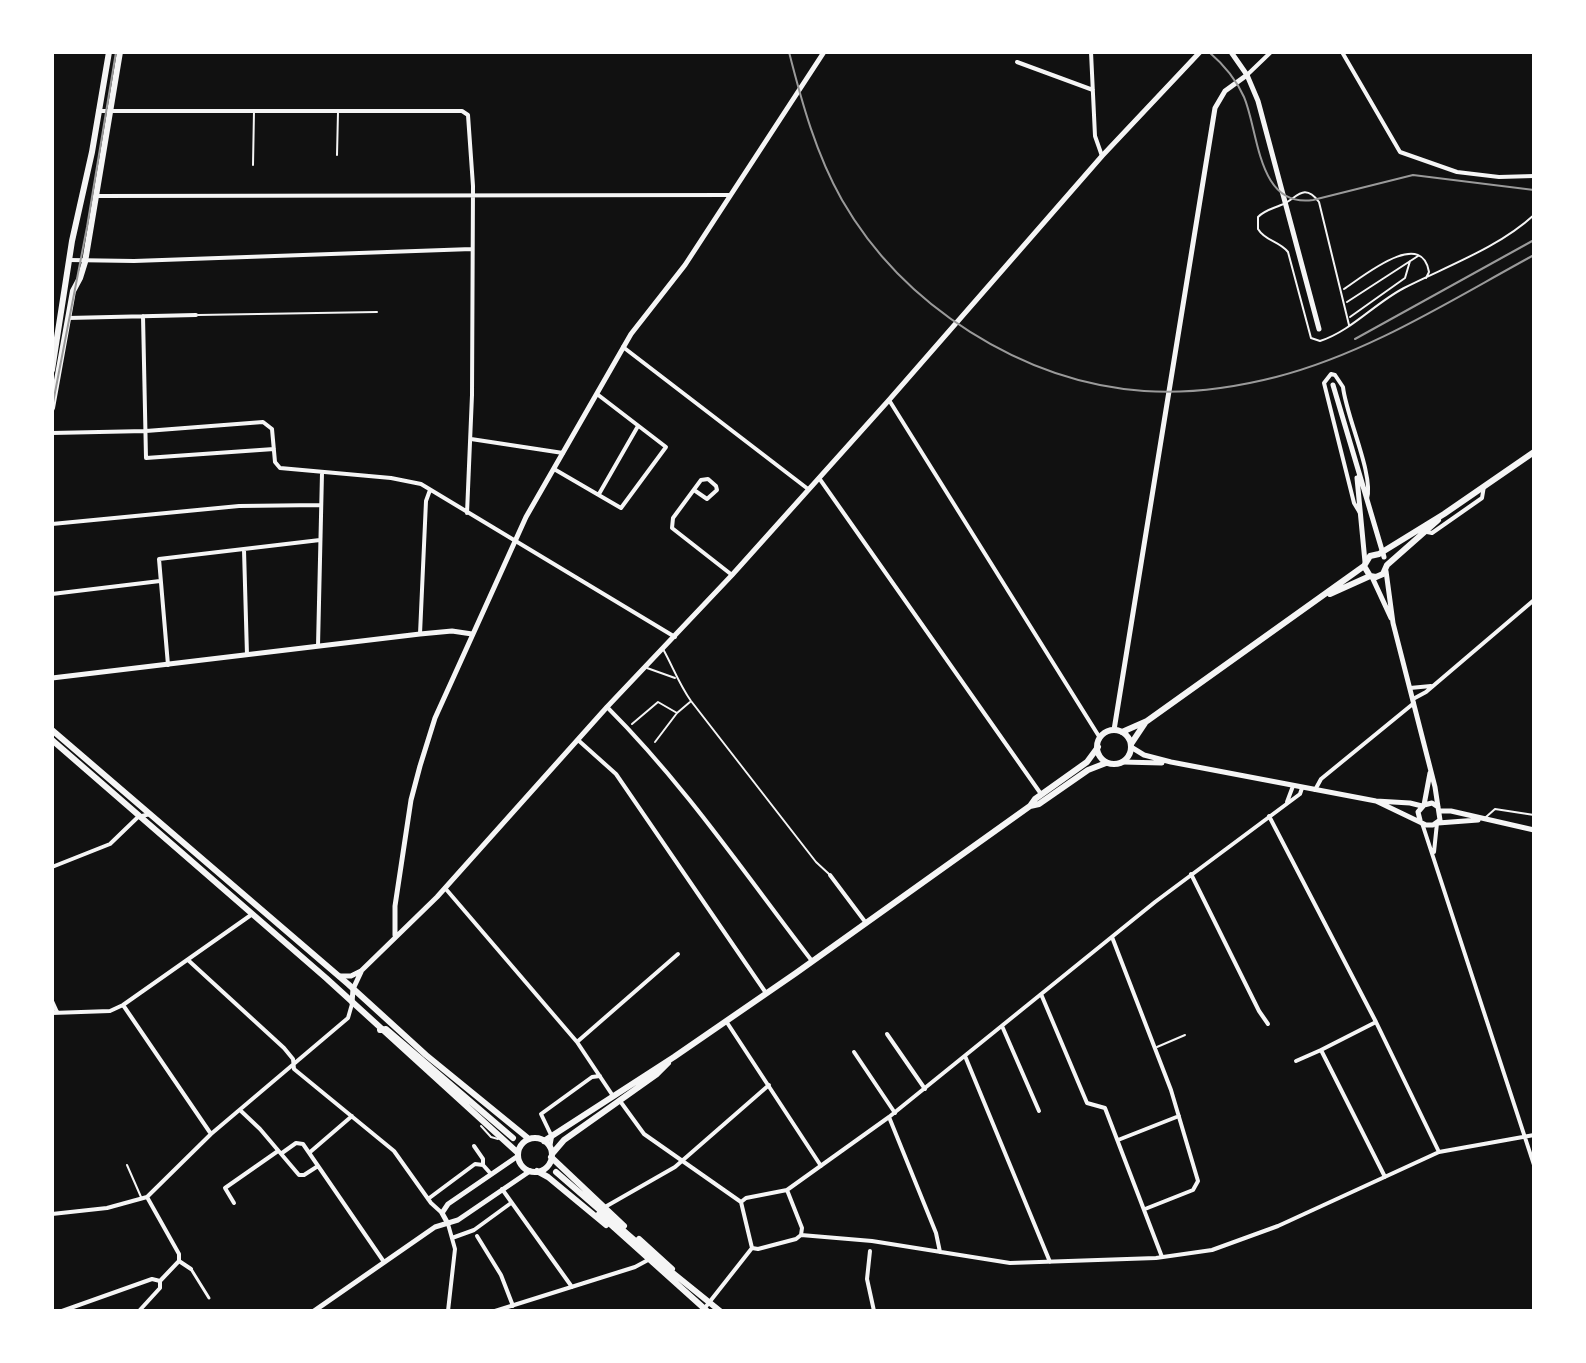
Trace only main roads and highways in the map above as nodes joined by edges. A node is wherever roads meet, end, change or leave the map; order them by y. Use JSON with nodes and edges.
{"nodes":[{"id":1,"x":109,"y":52,"type":"edge"},
{"id":2,"x":120,"y":52,"type":"edge"},
{"id":3,"x":52,"y":370,"type":"edge"},
{"id":4,"x":52,"y":408,"type":"edge"},
{"id":5,"x":1534,"y":452,"type":"edge"},
{"id":6,"x":1444,"y":514,"type":"junction"},
{"id":7,"x":1381,"y":555,"type":"junction"},
{"id":8,"x":1364,"y":564,"type":"junction"},
{"id":9,"x":1387,"y":568,"type":"junction"},
{"id":10,"x":1371,"y":576,"type":"junction"},
{"id":11,"x":1323,"y":597,"type":"junction"},
{"id":12,"x":1147,"y":721,"type":"junction"},
{"id":13,"x":52,"y":730,"type":"edge"},
{"id":14,"x":1122,"y":732,"type":"junction"},
{"id":15,"x":52,"y":740,"type":"edge"},
{"id":16,"x":1131,"y":746,"type":"junction"},
{"id":17,"x":1098,"y":747,"type":"junction"},
{"id":18,"x":1108,"y":762,"type":"junction"},
{"id":19,"x":1030,"y":806,"type":"junction"},
{"id":20,"x":380,"y":1030,"type":"junction"},
{"id":21,"x":674,"y":1057,"type":"junction"},
{"id":22,"x":439,"y":1066,"type":"junction"},
{"id":23,"x":529,"y":1139,"type":"junction"},
{"id":24,"x":544,"y":1141,"type":"junction"},
{"id":25,"x":551,"y":1153,"type":"junction"},
{"id":26,"x":518,"y":1155,"type":"junction"},
{"id":27,"x":533,"y":1171,"type":"junction"},
{"id":28,"x":616,"y":1232,"type":"junction"},
{"id":29,"x":686,"y":1283,"type":"junction"},
{"id":30,"x":706,"y":1310,"type":"edge"},
{"id":31,"x":720,"y":1311,"type":"edge"}],
"edges":[{"from":1,"to":3,"type":"main road"},
{"from":2,"to":4,"type":"main road"},
{"from":5,"to":6,"type":"main road"},
{"from":6,"to":7,"type":"main road"},
{"from":6,"to":9,"type":"main road"},
{"from":7,"to":8,"type":"main road"},
{"from":7,"to":9,"type":"main road"},
{"from":8,"to":10,"type":"main road"},
{"from":8,"to":11,"type":"main road"},
{"from":9,"to":10,"type":"main road"},
{"from":10,"to":11,"type":"main road"},
{"from":11,"to":12,"type":"main road"},
{"from":12,"to":14,"type":"main road"},
{"from":12,"to":16,"type":"main road"},
{"from":13,"to":22,"type":"main road"},
{"from":14,"to":16,"type":"main road"},
{"from":14,"to":17,"type":"main road"},
{"from":15,"to":20,"type":"main road"},
{"from":16,"to":18,"type":"main road"},
{"from":17,"to":18,"type":"main road"},
{"from":17,"to":19,"type":"main road"},
{"from":18,"to":19,"type":"main road"},
{"from":19,"to":21,"type":"main road"},
{"from":20,"to":22,"type":"main road"},
{"from":20,"to":26,"type":"main road"},
{"from":21,"to":24,"type":"main road"},
{"from":21,"to":25,"type":"main road"},
{"from":22,"to":23,"type":"main road"},
{"from":23,"to":24,"type":"main road"},
{"from":23,"to":26,"type":"main road"},
{"from":24,"to":25,"type":"main road"},
{"from":25,"to":27,"type":"main road"},
{"from":25,"to":29,"type":"main road"},
{"from":26,"to":27,"type":"main road"},
{"from":27,"to":28,"type":"main road"},
{"from":28,"to":29,"type":"main road"},
{"from":28,"to":30,"type":"main road"},
{"from":29,"to":31,"type":"main road"}]}
